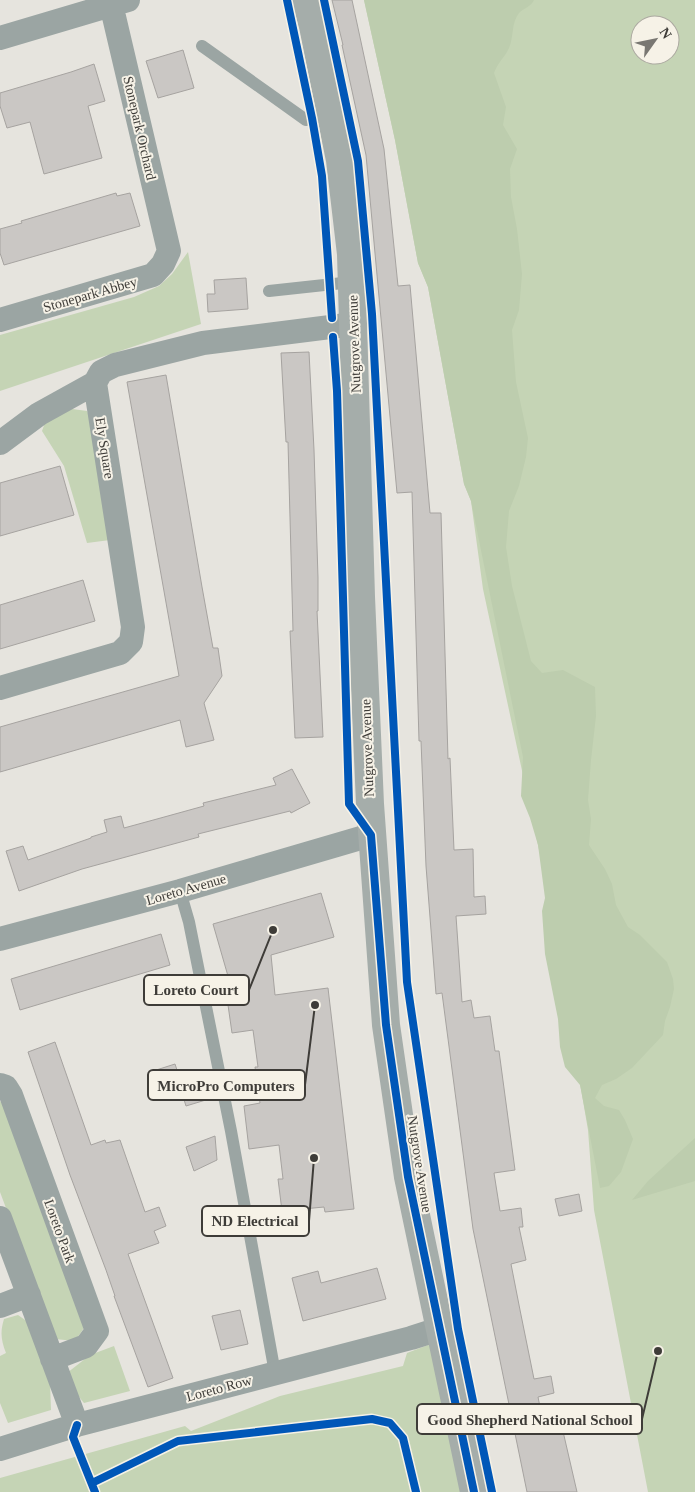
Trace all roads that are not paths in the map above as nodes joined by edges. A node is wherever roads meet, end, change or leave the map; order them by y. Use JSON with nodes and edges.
{"nodes":[{"id":1,"x":306,"y":0,"type":"edge"},
{"id":2,"x":119,"y":2,"type":"edge"},
{"id":3,"x":0,"y":38,"type":"edge"},
{"id":4,"x":202,"y":46,"type":"dead end"},
{"id":5,"x":330,"y":114,"type":"junction"},
{"id":6,"x":168,"y":251,"type":"joint"},
{"id":7,"x":352,"y":282,"type":"junction"},
{"id":8,"x":269,"y":291,"type":"dead end"},
{"id":9,"x":0,"y":320,"type":"edge"},
{"id":10,"x":354,"y":324,"type":"junction"},
{"id":11,"x":95,"y":383,"type":"junction"},
{"id":12,"x":0,"y":444,"type":"edge"},
{"id":13,"x":0,"y":688,"type":"edge"},
{"id":14,"x":371,"y":835,"type":"junction"},
{"id":15,"x":180,"y":891,"type":"junction"},
{"id":16,"x":0,"y":939,"type":"edge"},
{"id":17,"x":0,"y":1085,"type":"edge"},
{"id":18,"x":0,"y":1218,"type":"edge"},
{"id":19,"x":29,"y":1295,"type":"junction"},
{"id":20,"x":0,"y":1306,"type":"edge"},
{"id":21,"x":439,"y":1330,"type":"junction"},
{"id":22,"x":52,"y":1359,"type":"junction"},
{"id":23,"x":275,"y":1373,"type":"junction"},
{"id":24,"x":77,"y":1425,"type":"junction"},
{"id":25,"x":0,"y":1449,"type":"edge"},
{"id":26,"x":474,"y":1492,"type":"edge"}],
"edges":[{"from":1,"to":5,"type":"main road","name":"Nutgrove Avenue"},
{"from":2,"to":3,"type":"street","name":"Stonepark Orchard"},
{"from":2,"to":6,"type":"street","name":"Stonepark Orchard"},
{"from":4,"to":5,"type":"lane"},
{"from":5,"to":7,"type":"main road","name":"Nutgrove Avenue"},
{"from":6,"to":9,"type":"street","name":"Stonepark Abbey"},
{"from":7,"to":8,"type":"lane"},
{"from":7,"to":10,"type":"main road","name":"Nutgrove Avenue"},
{"from":10,"to":11,"type":"street"},
{"from":10,"to":14,"type":"main road","name":"Nutgrove Avenue"},
{"from":11,"to":12,"type":"street"},
{"from":11,"to":13,"type":"street","name":"Ely Square"},
{"from":14,"to":15,"type":"street","name":"Loreto Avenue"},
{"from":14,"to":21,"type":"main road","name":"Nutgrove Avenue"},
{"from":15,"to":16,"type":"street","name":"Loreto Avenue"},
{"from":15,"to":23,"type":"lane"},
{"from":17,"to":22,"type":"street","name":"Loreto Park"},
{"from":18,"to":19,"type":"street"},
{"from":19,"to":20,"type":"street"},
{"from":19,"to":22,"type":"street"},
{"from":21,"to":23,"type":"street","name":"Loreto Row"},
{"from":21,"to":26,"type":"main road","name":"Nutgrove Avenue"},
{"from":22,"to":24,"type":"street"},
{"from":23,"to":24,"type":"street","name":"Loreto Row"},
{"from":24,"to":25,"type":"street","name":"Loreto Row"}]}
